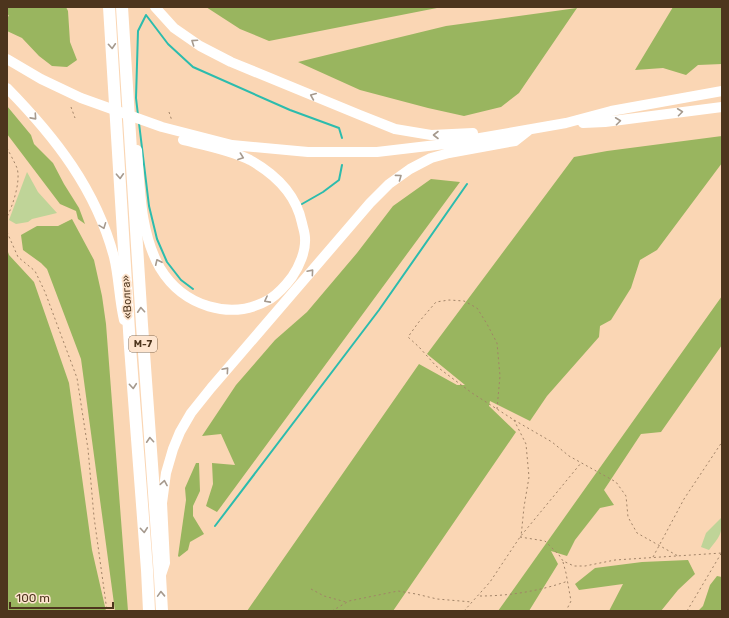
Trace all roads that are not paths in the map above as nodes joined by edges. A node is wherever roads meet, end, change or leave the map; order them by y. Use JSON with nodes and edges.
{"nodes":[{"id":1,"x":109,"y":7,"type":"edge"},
{"id":2,"x":122,"y":7,"type":"edge"},
{"id":3,"x":155,"y":7,"type":"edge"},
{"id":4,"x":7,"y":59,"type":"edge"},
{"id":5,"x":7,"y":66,"type":"edge"},
{"id":6,"x":7,"y":88,"type":"edge"},
{"id":7,"x":722,"y":91,"type":"edge"},
{"id":8,"x":77,"y":103,"type":"junction"},
{"id":9,"x":722,"y":107,"type":"edge"},
{"id":10,"x":128,"y":112,"type":"junction"},
{"id":11,"x":566,"y":124,"type":"junction"},
{"id":12,"x":530,"y":129,"type":"junction"},
{"id":13,"x":163,"y":131,"type":"junction"},
{"id":14,"x":130,"y":347,"type":"junction"},
{"id":15,"x":160,"y":576,"type":"junction"},
{"id":16,"x":149,"y":611,"type":"edge"},
{"id":17,"x":162,"y":611,"type":"edge"}],
"edges":[{"from":1,"to":14,"type":"highway","name":"«Волга»","number":"М-7","one_way":true},
{"from":2,"to":10,"type":"highway","name":"«Волга»","number":"М-7"},
{"from":12,"to":3,"type":"main road","one_way":true},
{"from":4,"to":8,"type":"main road"},
{"from":5,"to":8,"type":"main road"},
{"from":6,"to":14,"type":"main road","one_way":true},
{"from":7,"to":11,"type":"main road"},
{"from":8,"to":13,"type":"main road"},
{"from":11,"to":9,"type":"main road","one_way":true},
{"from":13,"to":10,"type":"main road","one_way":true},
{"from":15,"to":10,"type":"highway","name":"«Волга»","number":"М-7","one_way":true},
{"from":11,"to":12,"type":"main road"},
{"from":12,"to":13,"type":"main road"},
{"from":15,"to":12,"type":"main road","one_way":true},
{"from":14,"to":16,"type":"highway","name":"«Волга»","number":"М-7","one_way":true},
{"from":17,"to":15,"type":"highway","name":"«Волга»","number":"М-7","one_way":true}]}
